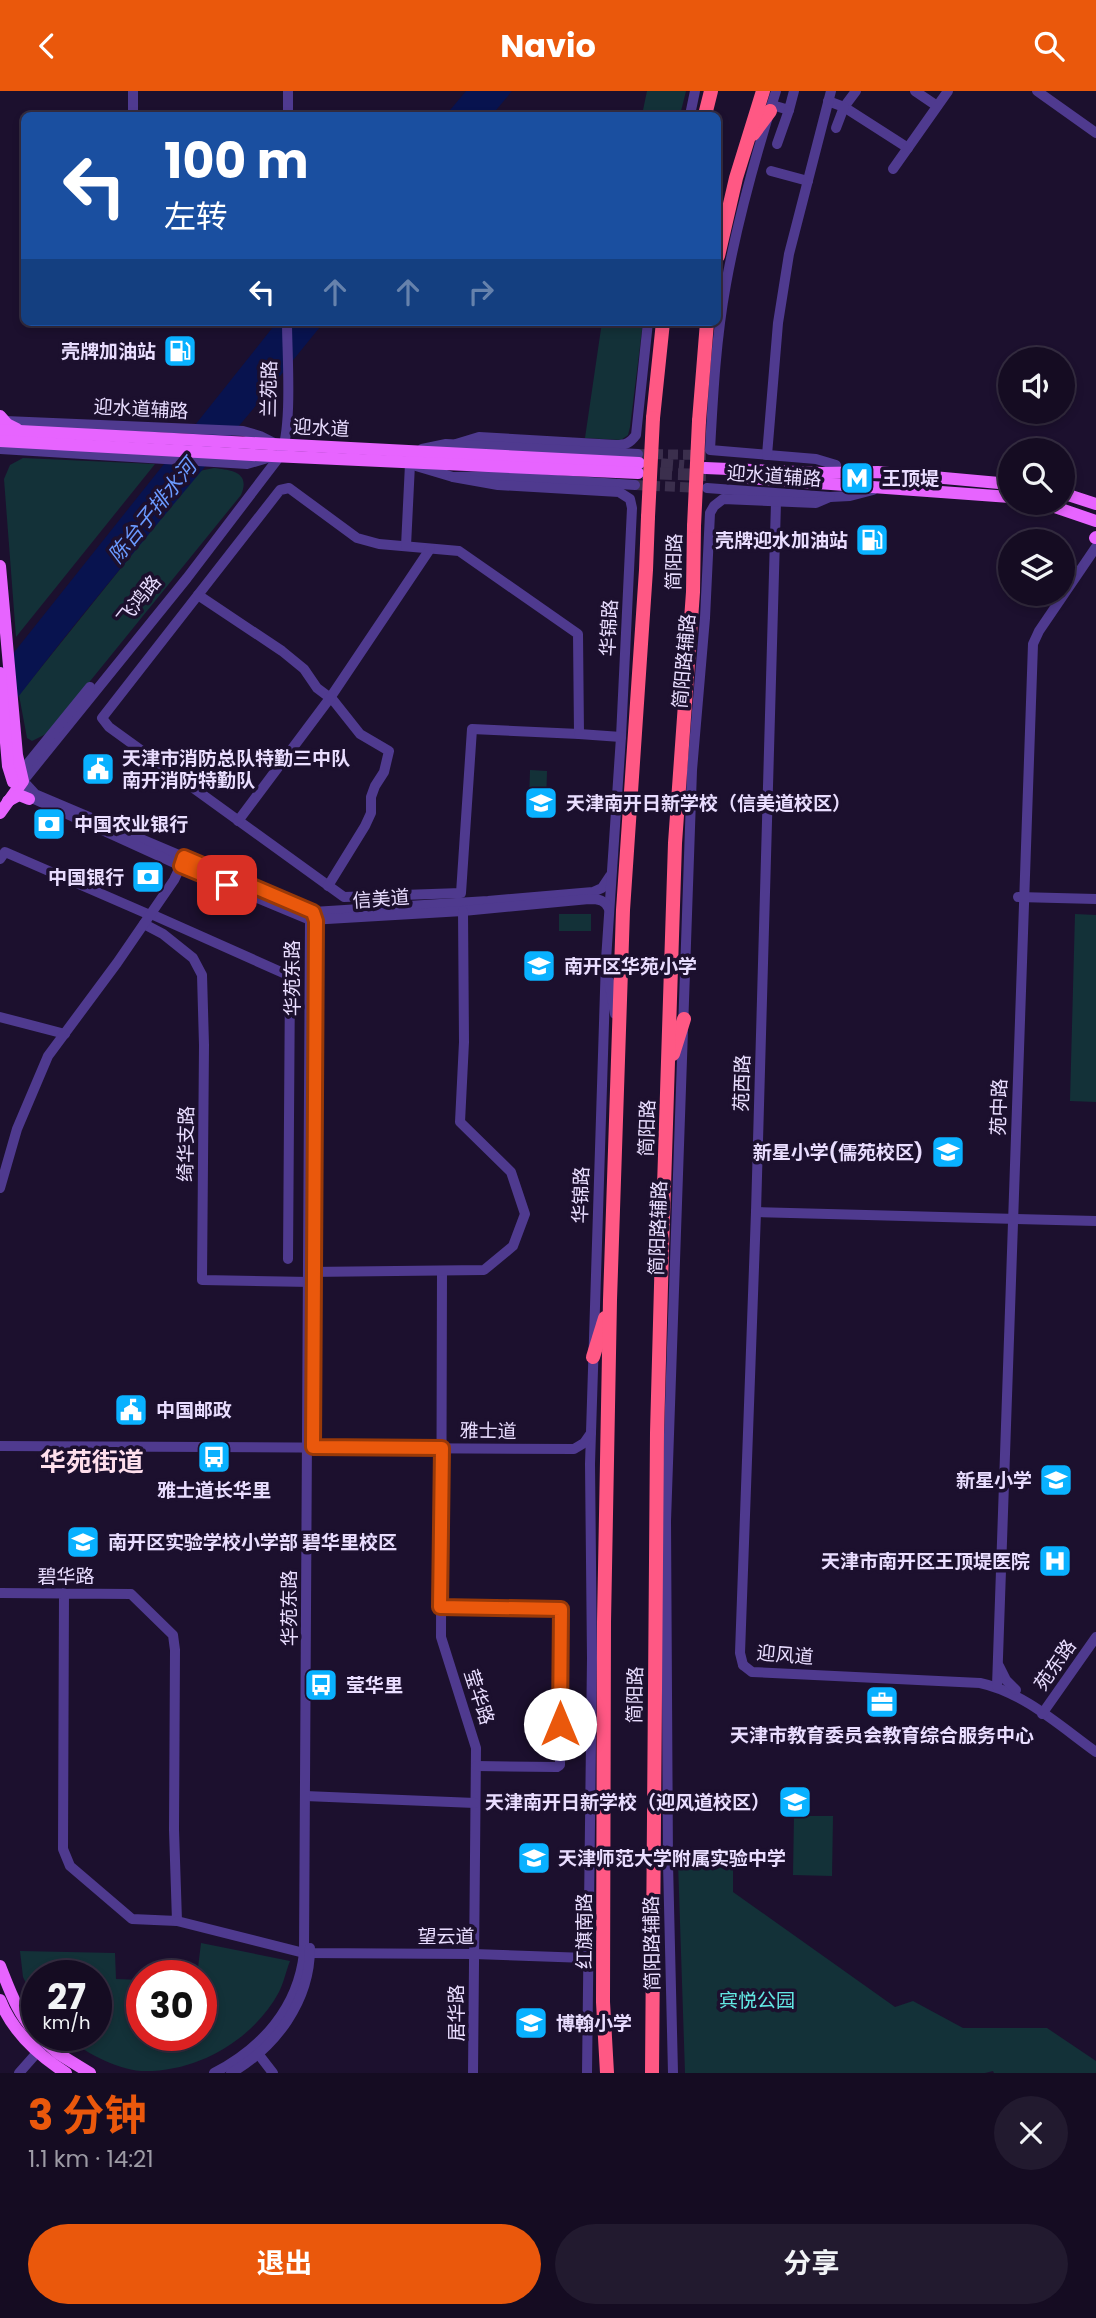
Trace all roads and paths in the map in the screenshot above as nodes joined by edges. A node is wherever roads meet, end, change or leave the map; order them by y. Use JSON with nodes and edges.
{"nodes":[{"id":1,"x":133,"y":91,"type":"edge"},
{"id":2,"x":287,"y":91,"type":"edge"},
{"id":3,"x":695,"y":91,"type":"edge"},
{"id":4,"x":711,"y":91,"type":"edge"},
{"id":5,"x":763,"y":91,"type":"edge"},
{"id":6,"x":776,"y":91,"type":"edge"},
{"id":7,"x":794,"y":91,"type":"edge"},
{"id":8,"x":856,"y":91,"type":"edge"},
{"id":9,"x":915,"y":91,"type":"edge"},
{"id":10,"x":948,"y":91,"type":"edge"},
{"id":11,"x":1037,"y":91,"type":"edge"},
{"id":12,"x":829,"y":96,"type":"edge"},
{"id":13,"x":937,"y":106,"type":"junction"},
{"id":14,"x":844,"y":107,"type":"junction"},
{"id":15,"x":766,"y":109,"type":"junction"},
{"id":16,"x":789,"y":110,"type":"junction"},
{"id":17,"x":133,"y":112,"type":"edge"},
{"id":18,"x":286,"y":112,"type":"edge"},
{"id":19,"x":691,"y":112,"type":"edge"},
{"id":20,"x":706,"y":112,"type":"edge"},
{"id":21,"x":836,"y":128,"type":"dead end"},
{"id":22,"x":1096,"y":133,"type":"edge"},
{"id":23,"x":777,"y":144,"type":"dead end"},
{"id":24,"x":908,"y":148,"type":"junction"},
{"id":25,"x":893,"y":169,"type":"dead end"},
{"id":26,"x":771,"y":171,"type":"dead end"},
{"id":27,"x":808,"y":181,"type":"junction"},
{"id":28,"x":721,"y":244,"type":"edge"},
{"id":29,"x":721,"y":323,"type":"edge"},
{"id":30,"x":286,"y":326,"type":"edge"},
{"id":31,"x":648,"y":326,"type":"edge"},
{"id":32,"x":663,"y":326,"type":"edge"},
{"id":33,"x":707,"y":326,"type":"edge"},
{"id":34,"x":721,"y":326,"type":"edge"},
{"id":35,"x":1,"y":423,"type":"edge"},
{"id":36,"x":24,"y":437,"type":"junction"},
{"id":37,"x":0,"y":441,"type":"edge"},
{"id":38,"x":174,"y":444,"type":"junction"},
{"id":39,"x":456,"y":445,"type":"junction"},
{"id":40,"x":0,"y":449,"type":"edge"},
{"id":41,"x":279,"y":450,"type":"junction"},
{"id":42,"x":767,"y":455,"type":"junction"},
{"id":43,"x":408,"y":459,"type":"junction"},
{"id":44,"x":836,"y":465,"type":"junction"},
{"id":45,"x":707,"y":467,"type":"junction"},
{"id":46,"x":638,"y":469,"type":"junction"},
{"id":47,"x":878,"y":472,"type":"junction"},
{"id":48,"x":453,"y":477,"type":"junction"},
{"id":49,"x":998,"y":483,"type":"edge"},
{"id":50,"x":880,"y":488,"type":"junction"},
{"id":51,"x":998,"y":496,"type":"edge"},
{"id":52,"x":830,"y":497,"type":"junction"},
{"id":53,"x":1075,"y":497,"type":"edge"},
{"id":54,"x":776,"y":502,"type":"junction"},
{"id":55,"x":1096,"y":504,"type":"edge"},
{"id":56,"x":1075,"y":514,"type":"edge"},
{"id":57,"x":1096,"y":521,"type":"edge"},
{"id":58,"x":1096,"y":539,"type":"edge"},
{"id":59,"x":406,"y":547,"type":"junction"},
{"id":60,"x":430,"y":548,"type":"junction"},
{"id":61,"x":0,"y":566,"type":"edge"},
{"id":62,"x":1075,"y":569,"type":"edge"},
{"id":63,"x":198,"y":595,"type":"junction"},
{"id":64,"x":1049,"y":606,"type":"edge"},
{"id":65,"x":0,"y":673,"type":"edge"},
{"id":66,"x":330,"y":698,"type":"junction"},
{"id":67,"x":9,"y":723,"type":"junction"},
{"id":68,"x":579,"y":734,"type":"junction"},
{"id":69,"x":621,"y":737,"type":"junction"},
{"id":70,"x":18,"y":781,"type":"junction"},
{"id":71,"x":29,"y":799,"type":"junction"},
{"id":72,"x":4,"y":800,"type":"edge"},
{"id":73,"x":0,"y":813,"type":"edge"},
{"id":74,"x":238,"y":821,"type":"junction"},
{"id":75,"x":0,"y":859,"type":"edge"},
{"id":76,"x":183,"y":861,"type":"junction"},
{"id":77,"x":612,"y":873,"type":"junction"},
{"id":78,"x":328,"y":886,"type":"junction"},
{"id":79,"x":1020,"y":897,"type":"junction"},
{"id":80,"x":1096,"y":899,"type":"edge"},
{"id":81,"x":610,"y":910,"type":"junction"},
{"id":82,"x":463,"y":911,"type":"junction"},
{"id":83,"x":296,"y":914,"type":"junction"},
{"id":84,"x":149,"y":918,"type":"junction"},
{"id":85,"x":313,"y":918,"type":"junction"},
{"id":86,"x":310,"y":932,"type":"junction"},
{"id":87,"x":606,"y":960,"type":"junction"},
{"id":88,"x":0,"y":1017,"type":"edge"},
{"id":89,"x":684,"y":1019,"type":"junction"},
{"id":90,"x":618,"y":1033,"type":"junction"},
{"id":91,"x":65,"y":1034,"type":"junction"},
{"id":92,"x":668,"y":1073,"type":"junction"},
{"id":93,"x":0,"y":1188,"type":"edge"},
{"id":94,"x":756,"y":1212,"type":"junction"},
{"id":95,"x":1010,"y":1219,"type":"junction"},
{"id":96,"x":1096,"y":1221,"type":"edge"},
{"id":97,"x":288,"y":1259,"type":"dead end"},
{"id":98,"x":442,"y":1271,"type":"junction"},
{"id":99,"x":311,"y":1277,"type":"junction"},
{"id":100,"x":610,"y":1300,"type":"junction"},
{"id":101,"x":593,"y":1357,"type":"junction"},
{"id":102,"x":307,"y":1425,"type":"junction"},
{"id":103,"x":591,"y":1432,"type":"junction"},
{"id":104,"x":657,"y":1433,"type":"junction"},
{"id":105,"x":0,"y":1448,"type":"edge"},
{"id":106,"x":289,"y":1449,"type":"junction"},
{"id":107,"x":442,"y":1450,"type":"junction"},
{"id":108,"x":308,"y":1451,"type":"junction"},
{"id":109,"x":590,"y":1464,"type":"junction"},
{"id":110,"x":310,"y":1469,"type":"junction"},
{"id":111,"x":666,"y":1521,"type":"junction"},
{"id":112,"x":0,"y":1593,"type":"edge"},
{"id":113,"x":64,"y":1594,"type":"junction"},
{"id":114,"x":440,"y":1607,"type":"junction"},
{"id":115,"x":604,"y":1622,"type":"joint"},
{"id":116,"x":1096,"y":1637,"type":"edge"},
{"id":117,"x":1096,"y":1648,"type":"edge"},
{"id":118,"x":998,"y":1662,"type":"junction"},
{"id":119,"x":743,"y":1665,"type":"joint"},
{"id":120,"x":994,"y":1683,"type":"junction"},
{"id":121,"x":1016,"y":1690,"type":"junction"},
{"id":122,"x":1047,"y":1713,"type":"junction"},
{"id":123,"x":1096,"y":1745,"type":"edge"},
{"id":124,"x":1096,"y":1752,"type":"edge"},
{"id":125,"x":476,"y":1766,"type":"junction"},
{"id":126,"x":308,"y":1796,"type":"junction"},
{"id":127,"x":475,"y":1803,"type":"junction"},
{"id":128,"x":177,"y":1921,"type":"junction"},
{"id":129,"x":307,"y":1954,"type":"junction"},
{"id":130,"x":474,"y":1954,"type":"junction"},
{"id":131,"x":587,"y":1958,"type":"junction"},
{"id":132,"x":0,"y":1966,"type":"edge"},
{"id":133,"x":0,"y":2000,"type":"edge"},
{"id":134,"x":21,"y":2014,"type":"edge"},
{"id":135,"x":21,"y":2026,"type":"edge"},
{"id":136,"x":33,"y":2051,"type":"edge"},
{"id":137,"x":47,"y":2051,"type":"edge"},
{"id":138,"x":54,"y":2051,"type":"edge"},
{"id":139,"x":256,"y":2051,"type":"junction"},
{"id":140,"x":19,"y":2073,"type":"edge"},
{"id":141,"x":66,"y":2073,"type":"edge"},
{"id":142,"x":90,"y":2073,"type":"edge"},
{"id":143,"x":214,"y":2073,"type":"edge"},
{"id":144,"x":232,"y":2073,"type":"edge"},
{"id":145,"x":273,"y":2073,"type":"edge"},
{"id":146,"x":473,"y":2073,"type":"edge"},
{"id":147,"x":587,"y":2073,"type":"edge"},
{"id":148,"x":607,"y":2073,"type":"edge"},
{"id":149,"x":652,"y":2073,"type":"edge"},
{"id":150,"x":673,"y":2073,"type":"edge"}],
"edges":[{"from":1,"to":17,"type":"street"},
{"from":2,"to":18,"type":"street"},
{"from":3,"to":19,"type":"street"},
{"from":4,"to":20,"type":"highway"},
{"from":5,"to":15,"type":"highway"},
{"from":6,"to":15,"type":"street"},
{"from":7,"to":16,"type":"street"},
{"from":8,"to":14,"type":"street"},
{"from":9,"to":13,"type":"street"},
{"from":10,"to":13,"type":"street"},
{"from":11,"to":22,"type":"street"},
{"from":12,"to":14,"type":"street"},
{"from":12,"to":27,"type":"street"},
{"from":13,"to":24,"type":"street"},
{"from":14,"to":21,"type":"street"},
{"from":14,"to":24,"type":"street"},
{"from":15,"to":16,"type":"street"},
{"from":15,"to":28,"type":"highway"},
{"from":15,"to":29,"type":"street"},
{"from":16,"to":23,"type":"street"},
{"from":24,"to":25,"type":"street"},
{"from":26,"to":27,"type":"street"},
{"from":27,"to":42,"type":"street"},
{"from":30,"to":41,"type":"street","name":"兰苑路"},
{"from":31,"to":39,"type":"street"},
{"from":32,"to":90,"type":"highway","name":"简阳路","bridge":true},
{"from":33,"to":92,"type":"highway","name":"简阳路","bridge":true},
{"from":34,"to":45,"type":"street"},
{"from":35,"to":36,"type":"main road","name":"迎水道"},
{"from":35,"to":38,"type":"street","name":"迎水道辅路"},
{"from":36,"to":37,"type":"main road","name":"迎水道"},
{"from":36,"to":38,"type":"main road","name":"迎水道"},
{"from":38,"to":40,"type":"street"},
{"from":38,"to":41,"type":"main road","name":"迎水道"},
{"from":38,"to":41,"type":"main road","name":"迎水道"},
{"from":39,"to":43,"type":"street"},
{"from":39,"to":46,"type":"street"},
{"from":41,"to":43,"type":"main road","name":"迎水道"},
{"from":41,"to":70,"type":"street","name":"飞鸿路"},
{"from":42,"to":44,"type":"street","name":"迎水道辅路"},
{"from":42,"to":45,"type":"street","name":"迎水道辅路"},
{"from":43,"to":46,"type":"main road","name":"迎水道"},
{"from":43,"to":48,"type":"street"},
{"from":43,"to":59,"type":"street"},
{"from":44,"to":45,"type":"street","name":"迎水道辅路"},
{"from":44,"to":47,"type":"street","name":"迎水道辅路"},
{"from":45,"to":47,"type":"main road"},
{"from":45,"to":50,"type":"main road"},
{"from":45,"to":52,"type":"street","name":"迎水道辅路"},
{"from":46,"to":48,"type":"street"},
{"from":47,"to":49,"type":"main road"},
{"from":48,"to":69,"type":"street","name":"华锦路"},
{"from":50,"to":51,"type":"main road"},
{"from":50,"to":52,"type":"street","name":"迎水道辅路"},
{"from":52,"to":54,"type":"street","name":"简阳路辅路"},
{"from":53,"to":55,"type":"main road"},
{"from":54,"to":89,"type":"street","name":"简阳路辅路"},
{"from":54,"to":94,"type":"street","name":"苑西路"},
{"from":56,"to":57,"type":"main road"},
{"from":58,"to":62,"type":"street","name":"苑中路"},
{"from":58,"to":79,"type":"street","name":"苑中路"},
{"from":59,"to":60,"type":"street"},
{"from":59,"to":63,"type":"street"},
{"from":60,"to":66,"type":"street"},
{"from":60,"to":68,"type":"street"},
{"from":61,"to":67,"type":"main road"},
{"from":63,"to":66,"type":"street"},
{"from":63,"to":74,"type":"street"},
{"from":64,"to":79,"type":"street","name":"苑中路"},
{"from":65,"to":67,"type":"main road"},
{"from":66,"to":74,"type":"street"},
{"from":66,"to":78,"type":"street"},
{"from":67,"to":70,"type":"main road"},
{"from":68,"to":69,"type":"street"},
{"from":68,"to":78,"type":"street"},
{"from":69,"to":77,"type":"street","name":"华锦路"},
{"from":70,"to":71,"type":"street","name":"信美道"},
{"from":70,"to":72,"type":"main road"},
{"from":70,"to":76,"type":"street","name":"信美道"},
{"from":71,"to":72,"type":"main road"},
{"from":71,"to":76,"type":"street","name":"信美道"},
{"from":72,"to":73,"type":"main road"},
{"from":74,"to":78,"type":"street"},
{"from":75,"to":84,"type":"street"},
{"from":76,"to":83,"type":"street","name":"信美道"},
{"from":76,"to":84,"type":"street"},
{"from":76,"to":85,"type":"street","name":"信美道"},
{"from":77,"to":81,"type":"street","name":"华锦路"},
{"from":77,"to":85,"type":"street","name":"信美道"},
{"from":79,"to":80,"type":"street"},
{"from":79,"to":95,"type":"street","name":"苑中路"},
{"from":81,"to":82,"type":"street","name":"信美道"},
{"from":81,"to":87,"type":"street","name":"华锦路"},
{"from":82,"to":85,"type":"street","name":"信美道"},
{"from":82,"to":98,"type":"street"},
{"from":83,"to":85,"type":"street","name":"信美道"},
{"from":83,"to":86,"type":"street"},
{"from":84,"to":91,"type":"street"},
{"from":84,"to":97,"type":"street"},
{"from":84,"to":99,"type":"street","name":"绮华支路"},
{"from":85,"to":86,"type":"street","name":"华苑东路"},
{"from":85,"to":99,"type":"street","name":"华苑东路"},
{"from":86,"to":99,"type":"street","name":"华苑东路"},
{"from":87,"to":90,"type":"street"},
{"from":87,"to":101,"type":"street","name":"华锦路"},
{"from":88,"to":91,"type":"street"},
{"from":89,"to":92,"type":"highway"},
{"from":89,"to":111,"type":"street","name":"简阳路辅路"},
{"from":90,"to":100,"type":"highway","name":"简阳路"},
{"from":91,"to":93,"type":"street"},
{"from":92,"to":104,"type":"highway","name":"简阳路"},
{"from":94,"to":95,"type":"street"},
{"from":94,"to":119,"type":"street","name":"苑西路"},
{"from":95,"to":96,"type":"street"},
{"from":95,"to":118,"type":"street","name":"苑中路"},
{"from":95,"to":120,"type":"street","name":"苑中路"},
{"from":98,"to":99,"type":"street"},
{"from":98,"to":107,"type":"street","name":"莹华路"},
{"from":99,"to":102,"type":"street","name":"华苑东路"},
{"from":99,"to":108,"type":"street","name":"华苑东路"},
{"from":100,"to":101,"type":"highway"},
{"from":100,"to":115,"type":"highway","name":"简阳路"},
{"from":101,"to":103,"type":"street","name":"华锦路"},
{"from":102,"to":106,"type":"street"},
{"from":102,"to":108,"type":"street","name":"华苑东路"},
{"from":103,"to":107,"type":"street","name":"雅士道"},
{"from":103,"to":109,"type":"street","name":"华锦路"},
{"from":104,"to":111,"type":"street"},
{"from":104,"to":149,"type":"highway","name":"简阳路"},
{"from":105,"to":106,"type":"street","name":"雅士道"},
{"from":106,"to":108,"type":"street","name":"雅士道"},
{"from":106,"to":110,"type":"street"},
{"from":107,"to":108,"type":"street","name":"雅士道"},
{"from":107,"to":109,"type":"street","name":"雅士道"},
{"from":107,"to":114,"type":"street","name":"莹华路"},
{"from":108,"to":110,"type":"street","name":"华苑东路"},
{"from":109,"to":131,"type":"street","name":"华锦路"},
{"from":110,"to":126,"type":"street","name":"华苑东路"},
{"from":111,"to":150,"type":"street","name":"简阳路辅路"},
{"from":112,"to":113,"type":"street","name":"碧华路"},
{"from":113,"to":128,"type":"street","name":"望云道"},
{"from":113,"to":128,"type":"street","name":"碧华路"},
{"from":114,"to":125,"type":"street","name":"莹华路"},
{"from":114,"to":125,"type":"street"},
{"from":115,"to":148,"type":"highway","name":"红旗南路"},
{"from":116,"to":122,"type":"street","name":"苑东路"},
{"from":117,"to":122,"type":"street","name":"苑东路"},
{"from":118,"to":120,"type":"street","name":"苑中路"},
{"from":118,"to":121,"type":"street"},
{"from":119,"to":120,"type":"street","name":"迎风道"},
{"from":120,"to":121,"type":"street","name":"迎风道"},
{"from":120,"to":122,"type":"street","name":"迎风道"},
{"from":121,"to":122,"type":"street","name":"迎风道"},
{"from":122,"to":123,"type":"street","name":"迎风道"},
{"from":122,"to":124,"type":"street","name":"迎风道"},
{"from":125,"to":127,"type":"street","name":"莹华路"},
{"from":126,"to":127,"type":"street"},
{"from":126,"to":129,"type":"street","name":"华苑东路"},
{"from":127,"to":130,"type":"street","name":"莹华路"},
{"from":128,"to":129,"type":"street","name":"望云道"},
{"from":129,"to":130,"type":"street","name":"望云道"},
{"from":129,"to":139,"type":"street","name":"华苑东路"},
{"from":130,"to":131,"type":"street","name":"望云道"},
{"from":130,"to":146,"type":"street","name":"居华路"},
{"from":131,"to":147,"type":"street","name":"华锦路"},
{"from":132,"to":134,"type":"main road"},
{"from":133,"to":135,"type":"main road"},
{"from":136,"to":140,"type":"street"},
{"from":137,"to":141,"type":"main road"},
{"from":138,"to":142,"type":"main road"},
{"from":139,"to":143,"type":"street","name":"华苑东路"},
{"from":139,"to":144,"type":"street","name":"华苑东路"},
{"from":139,"to":145,"type":"street"}]}
